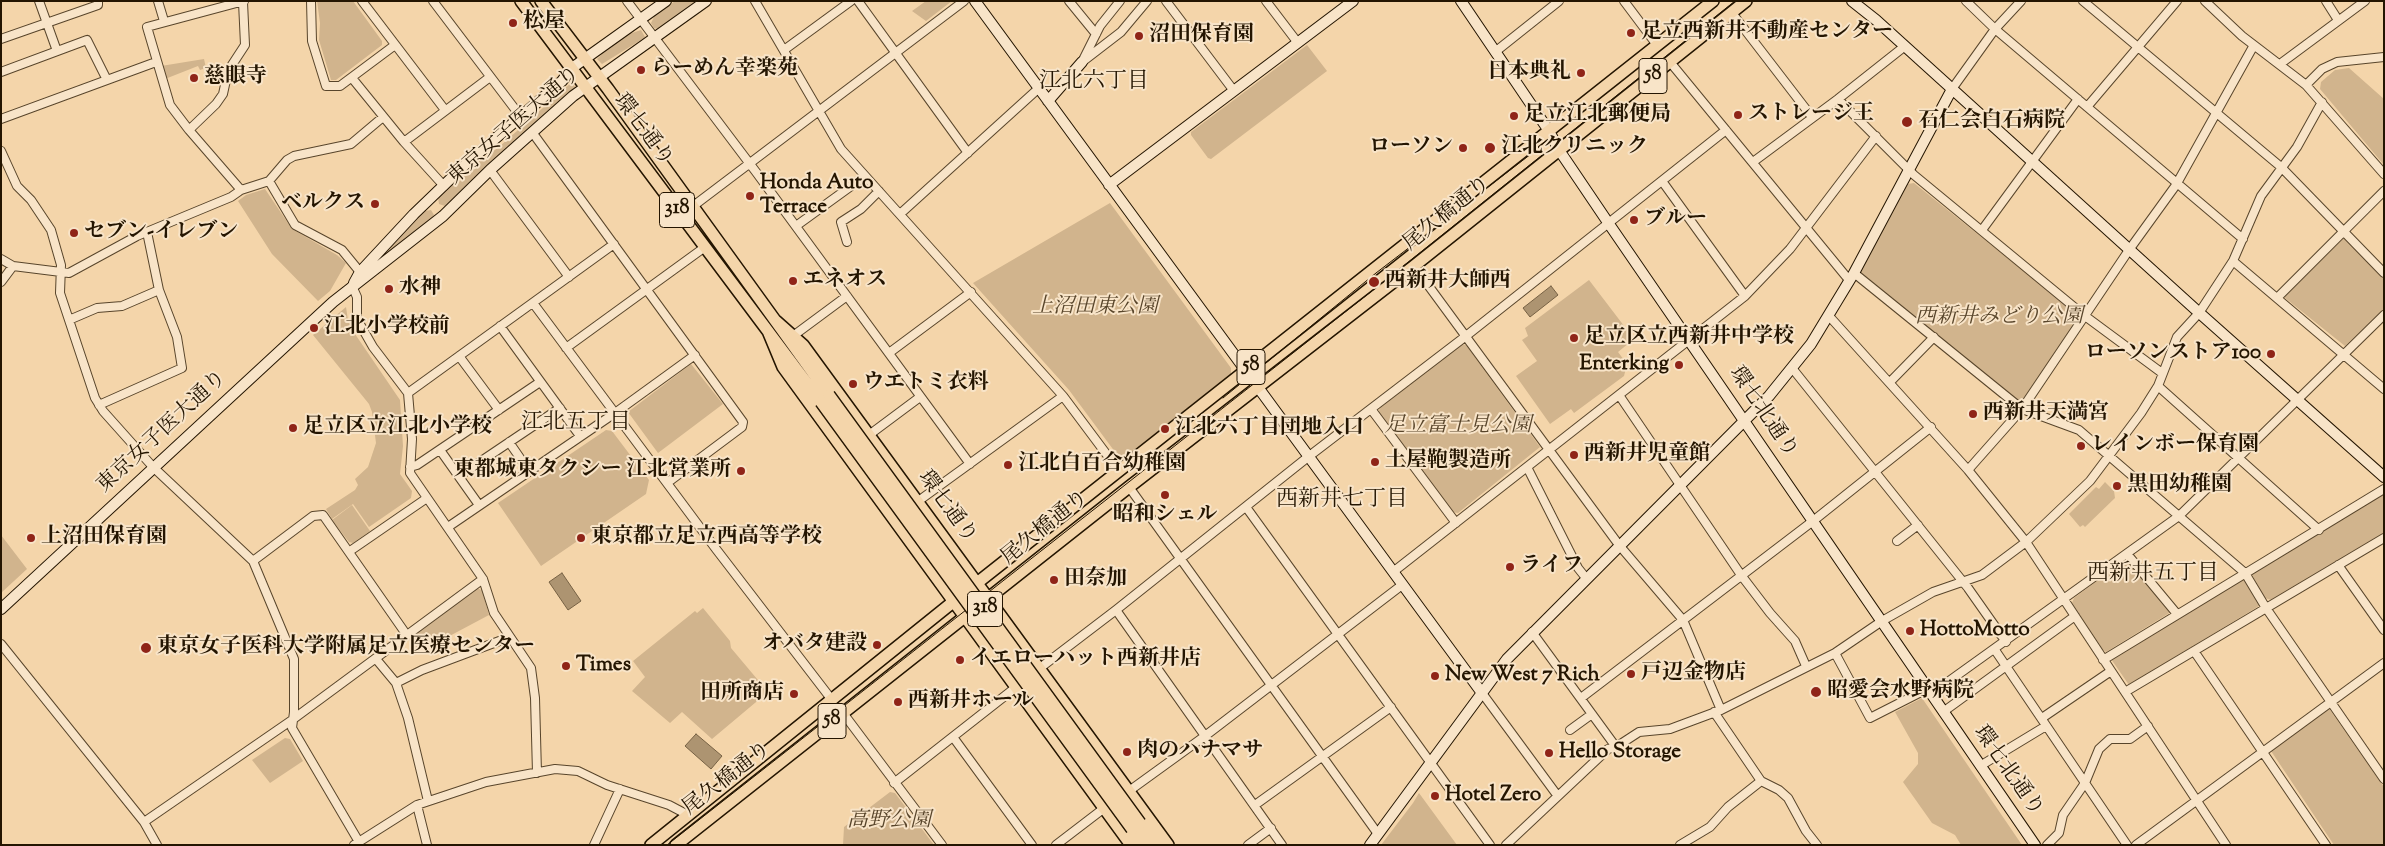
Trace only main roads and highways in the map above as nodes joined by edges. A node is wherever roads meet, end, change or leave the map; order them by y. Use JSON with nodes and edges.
{"nodes":[{"id":1,"x":521,"y":1,"type":"edge"},
{"id":2,"x":542,"y":1,"type":"edge"},
{"id":3,"x":1712,"y":1,"type":"edge"},
{"id":4,"x":1746,"y":1,"type":"edge"},
{"id":5,"x":776,"y":322,"type":"junction"},
{"id":6,"x":768,"y":331,"type":"junction"},
{"id":7,"x":825,"y":399,"type":"junction"},
{"id":8,"x":978,"y":583,"type":"junction"},
{"id":9,"x":989,"y":598,"type":"junction"},
{"id":10,"x":953,"y":602,"type":"junction"},
{"id":11,"x":964,"y":618,"type":"junction"},
{"id":12,"x":1136,"y":826,"type":"junction"},
{"id":13,"x":651,"y":845,"type":"edge"},
{"id":14,"x":676,"y":845,"type":"edge"},
{"id":15,"x":1131,"y":845,"type":"edge"},
{"id":16,"x":1143,"y":845,"type":"edge"},
{"id":17,"x":1156,"y":845,"type":"edge"},
{"id":18,"x":1168,"y":845,"type":"edge"}],
"edges":[{"from":1,"to":6,"type":"main road","name":"環七通り","number":"318"},
{"from":2,"to":5,"type":"main road","name":"環七通り","number":"318"},
{"from":3,"to":8,"type":"main road","name":"尾久橋通り","number":"58"},
{"from":4,"to":9,"type":"main road","name":"尾久橋通り","number":"58"},
{"from":5,"to":7,"type":"main road","name":"環七通り","number":"318"},
{"from":5,"to":8,"type":"main road","name":"環七通り","number":"318"},
{"from":6,"to":7,"type":"main road","name":"環七通り","number":"318"},
{"from":6,"to":10,"type":"main road","name":"環七通り","number":"318"},
{"from":7,"to":12,"type":"main road","name":"環七通り","number":"318","bridge":true},
{"from":8,"to":9,"type":"main road","name":"環七通り","number":"318"},
{"from":8,"to":10,"type":"main road","name":"尾久橋通り","number":"58"},
{"from":9,"to":11,"type":"main road","name":"尾久橋通り","number":"58"},
{"from":9,"to":18,"type":"main road","name":"環七通り","number":"318"},
{"from":10,"to":11,"type":"main road","name":"環七通り","number":"318"},
{"from":10,"to":13,"type":"main road","name":"尾久橋通り","number":"58"},
{"from":11,"to":14,"type":"main road","name":"尾久橋通り","number":"58"},
{"from":11,"to":15,"type":"main road","name":"環七通り","number":"318"},
{"from":12,"to":16,"type":"main road","name":"環七通り","number":"318"},
{"from":12,"to":17,"type":"main road","name":"環七通り","number":"318"}]}
